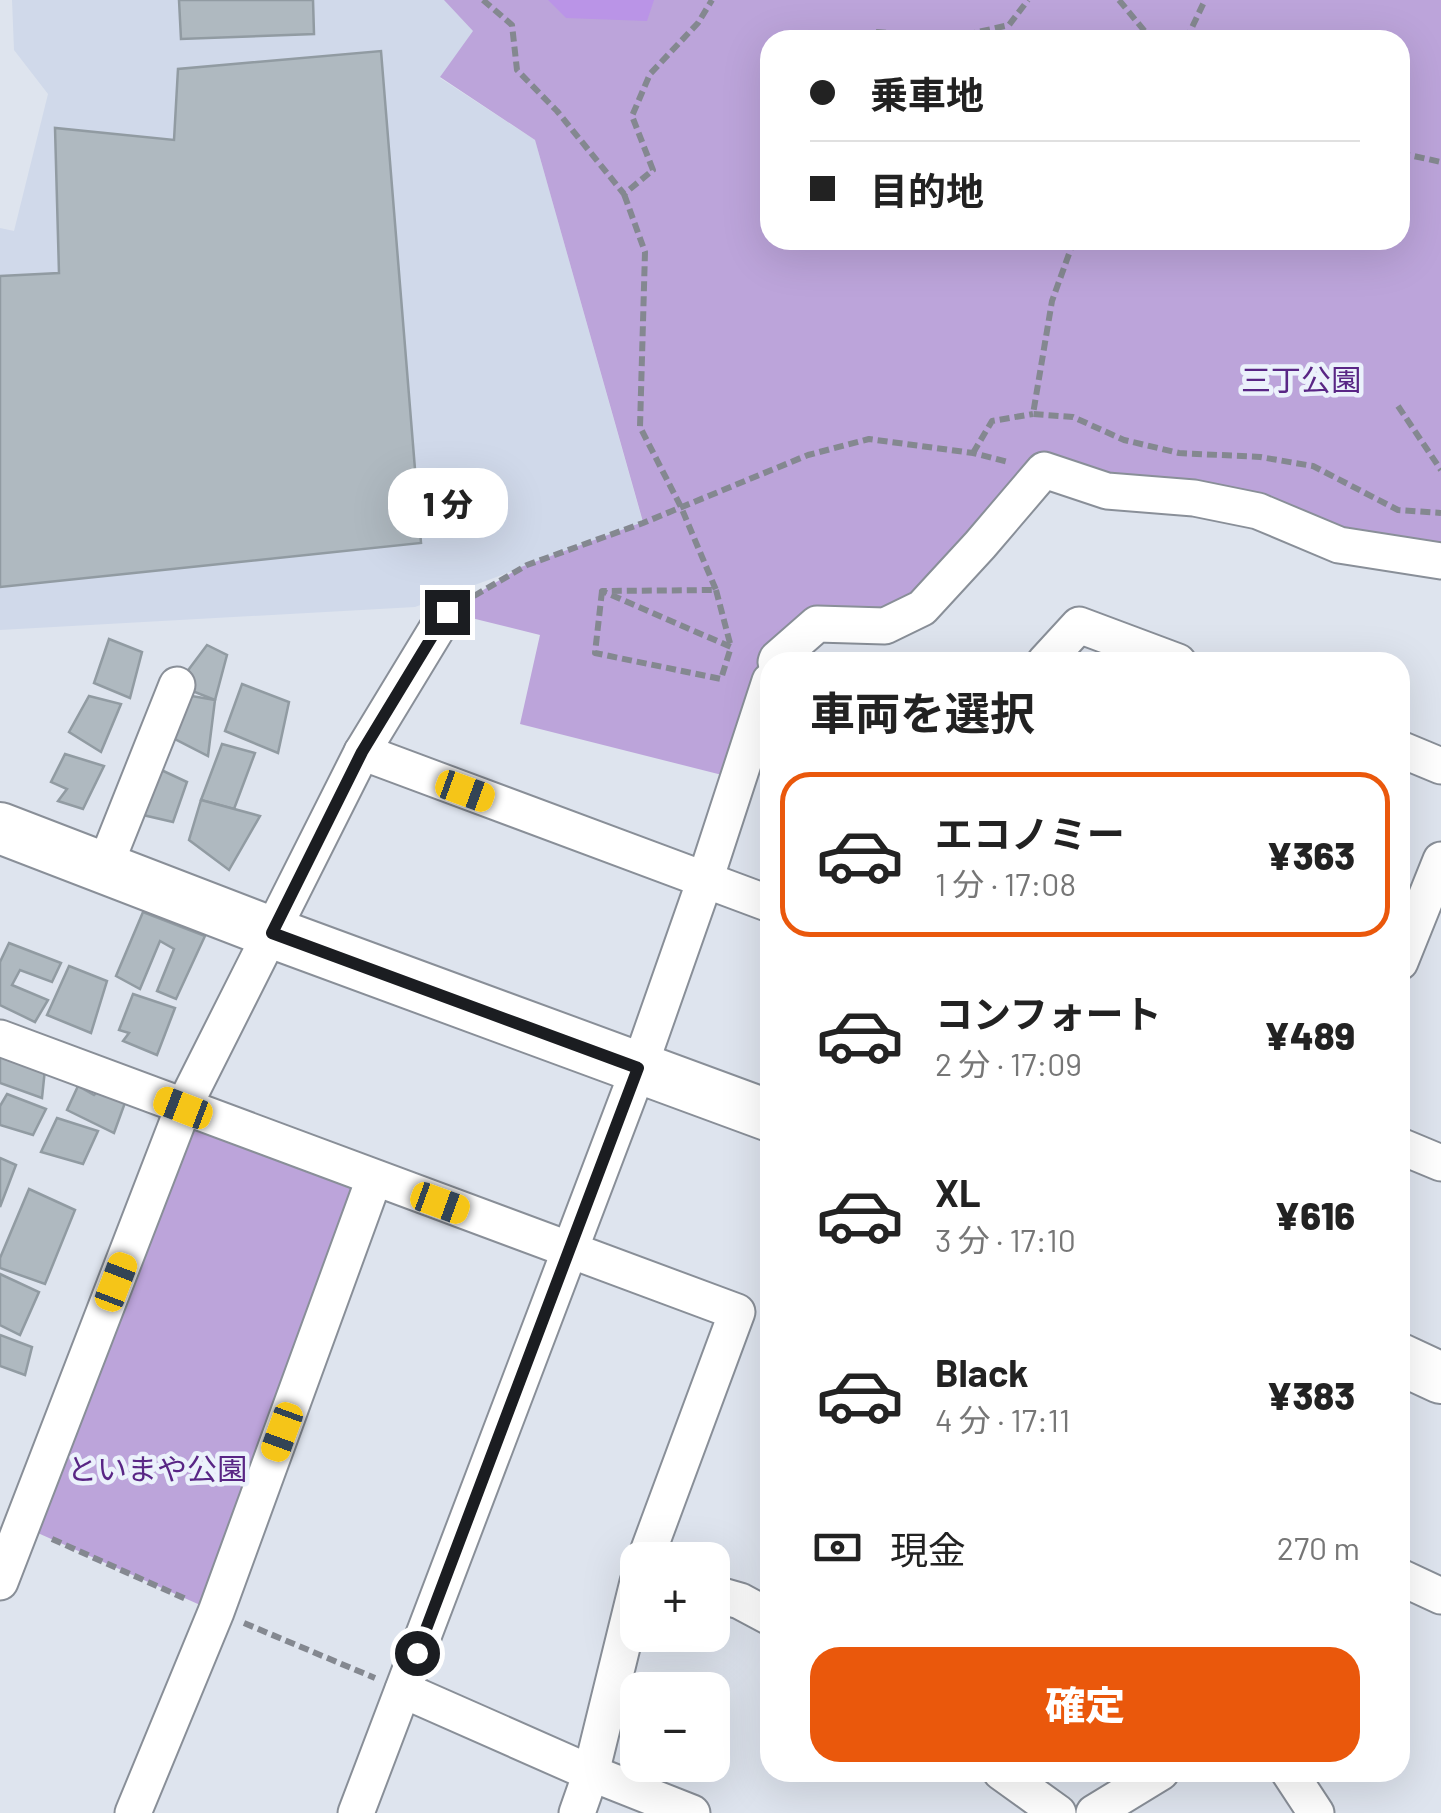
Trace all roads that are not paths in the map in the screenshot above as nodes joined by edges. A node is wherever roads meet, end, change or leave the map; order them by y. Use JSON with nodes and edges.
{"nodes":[{"id":1,"x":1441,"y":561,"type":"edge"},
{"id":2,"x":447,"y":612,"type":"road end"},
{"id":3,"x":787,"y":652,"type":"edge"},
{"id":4,"x":1054,"y":652,"type":"edge"},
{"id":5,"x":1152,"y":652,"type":"edge"},
{"id":6,"x":176,"y":685,"type":"dead end"},
{"id":7,"x":760,"y":711,"type":"edge"},
{"id":8,"x":362,"y":752,"type":"junction"},
{"id":9,"x":1410,"y":753,"type":"edge"},
{"id":10,"x":1441,"y":766,"type":"edge"},
{"id":11,"x":0,"y":828,"type":"edge"},
{"id":12,"x":1441,"y":860,"type":"edge"},
{"id":13,"x":104,"y":868,"type":"junction"},
{"id":14,"x":705,"y":880,"type":"junction"},
{"id":15,"x":760,"y":900,"type":"edge"},
{"id":16,"x":272,"y":933,"type":"junction"},
{"id":17,"x":1410,"y":937,"type":"edge"},
{"id":18,"x":0,"y":1038,"type":"edge"},
{"id":19,"x":638,"y":1068,"type":"junction"},
{"id":20,"x":183,"y":1108,"type":"junction"},
{"id":21,"x":760,"y":1112,"type":"edge"},
{"id":22,"x":1410,"y":1150,"type":"edge"},
{"id":23,"x":1441,"y":1163,"type":"edge"},
{"id":24,"x":374,"y":1179,"type":"junction"},
{"id":25,"x":570,"y":1250,"type":"junction"},
{"id":26,"x":1410,"y":1364,"type":"edge"},
{"id":27,"x":1441,"y":1378,"type":"edge"},
{"id":28,"x":652,"y":1542,"type":"edge"},
{"id":29,"x":0,"y":1582,"type":"edge"},
{"id":30,"x":1410,"y":1582,"type":"edge"},
{"id":31,"x":1441,"y":1596,"type":"edge"},
{"id":32,"x":730,"y":1598,"type":"edge"},
{"id":33,"x":760,"y":1611,"type":"edge"},
{"id":34,"x":620,"y":1652,"type":"edge"},
{"id":35,"x":403,"y":1690,"type":"junction"},
{"id":36,"x":590,"y":1773,"type":"junction"},
{"id":37,"x":1015,"y":1782,"type":"edge"},
{"id":38,"x":1145,"y":1782,"type":"edge"},
{"id":39,"x":1296,"y":1782,"type":"edge"},
{"id":40,"x":133,"y":1813,"type":"edge"},
{"id":41,"x":356,"y":1813,"type":"edge"},
{"id":42,"x":577,"y":1813,"type":"edge"},
{"id":43,"x":692,"y":1813,"type":"edge"},
{"id":44,"x":1058,"y":1813,"type":"edge"},
{"id":45,"x":1094,"y":1813,"type":"edge"},
{"id":46,"x":1316,"y":1813,"type":"edge"}],
"edges":[{"from":1,"to":3,"type":"street"},
{"from":2,"to":8,"type":"street"},
{"from":4,"to":5,"type":"street"},
{"from":6,"to":13,"type":"street"},
{"from":7,"to":14,"type":"street"},
{"from":8,"to":14,"type":"street"},
{"from":8,"to":16,"type":"street"},
{"from":9,"to":10,"type":"street"},
{"from":11,"to":13,"type":"street"},
{"from":12,"to":17,"type":"street"},
{"from":13,"to":16,"type":"street"},
{"from":14,"to":15,"type":"street"},
{"from":14,"to":19,"type":"street"},
{"from":16,"to":19,"type":"street"},
{"from":16,"to":20,"type":"street"},
{"from":18,"to":20,"type":"street"},
{"from":19,"to":21,"type":"street"},
{"from":19,"to":25,"type":"street"},
{"from":20,"to":24,"type":"street"},
{"from":20,"to":29,"type":"street"},
{"from":22,"to":23,"type":"street"},
{"from":24,"to":25,"type":"street"},
{"from":24,"to":40,"type":"street"},
{"from":25,"to":28,"type":"street"},
{"from":25,"to":35,"type":"street"},
{"from":26,"to":27,"type":"street"},
{"from":30,"to":31,"type":"street"},
{"from":32,"to":33,"type":"street"},
{"from":34,"to":36,"type":"street"},
{"from":35,"to":36,"type":"street"},
{"from":35,"to":41,"type":"street"},
{"from":36,"to":42,"type":"street"},
{"from":36,"to":43,"type":"street"},
{"from":37,"to":44,"type":"street"},
{"from":38,"to":45,"type":"street"},
{"from":39,"to":46,"type":"street"}]}
